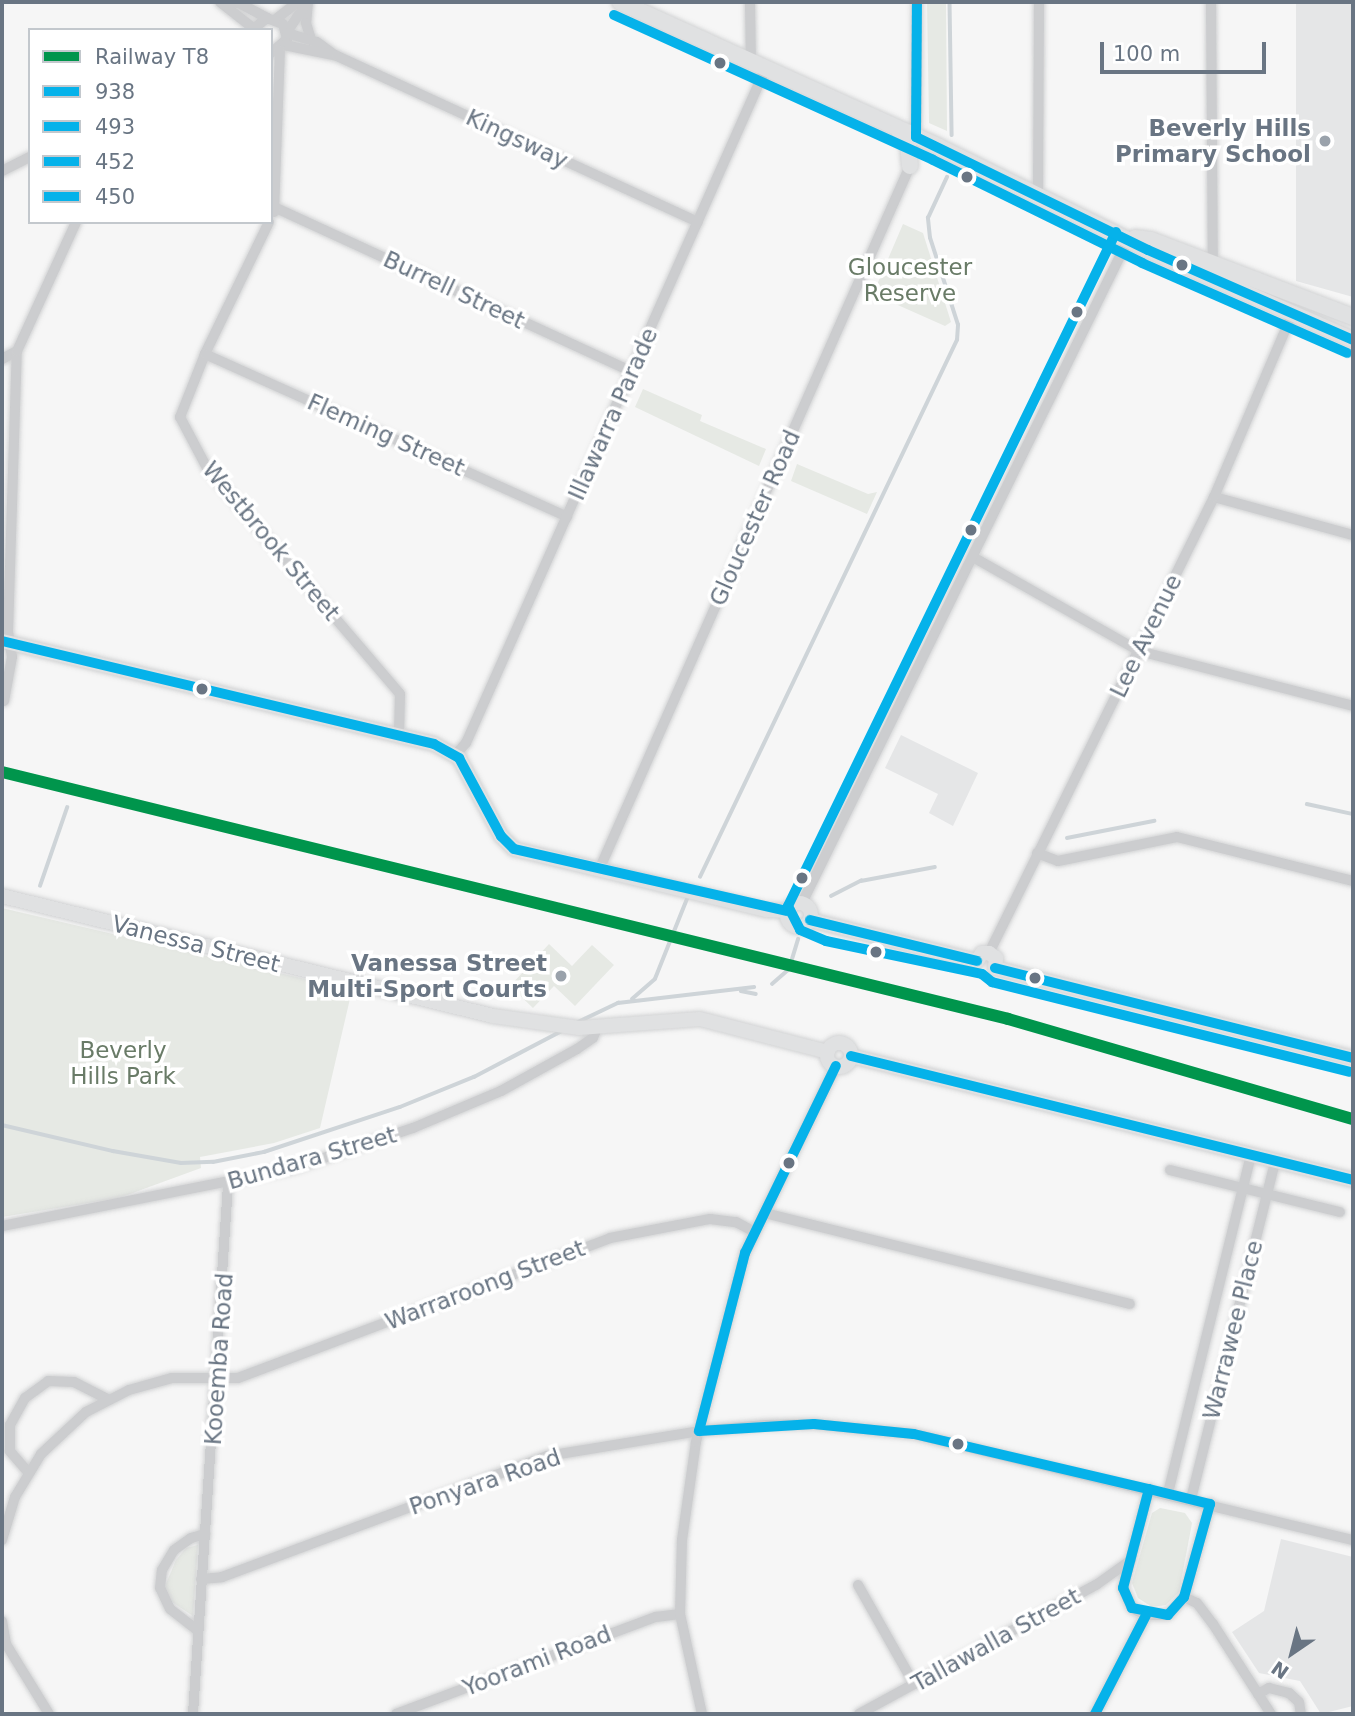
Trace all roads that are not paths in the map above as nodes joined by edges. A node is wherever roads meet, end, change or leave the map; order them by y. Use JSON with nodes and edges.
{"nodes":[{"id":1,"x":220,"y":2,"type":"edge"},
{"id":2,"x":226,"y":2,"type":"edge"},
{"id":3,"x":298,"y":2,"type":"edge"},
{"id":4,"x":307,"y":2,"type":"edge"},
{"id":5,"x":620,"y":2,"type":"edge"},
{"id":6,"x":750,"y":2,"type":"edge"},
{"id":7,"x":917,"y":2,"type":"edge"},
{"id":8,"x":1039,"y":2,"type":"edge"},
{"id":9,"x":1211,"y":2,"type":"edge"},
{"id":10,"x":272,"y":18,"type":"junction"},
{"id":11,"x":252,"y":28,"type":"edge"},
{"id":12,"x":255,"y":28,"type":"edge"},
{"id":13,"x":311,"y":39,"type":"junction"},
{"id":14,"x":280,"y":45,"type":"edge"},
{"id":15,"x":337,"y":56,"type":"junction"},
{"id":16,"x":758,"y":66,"type":"junction"},
{"id":17,"x":898,"y":129,"type":"junction"},
{"id":18,"x":916,"y":137,"type":"junction"},
{"id":19,"x":937,"y":146,"type":"junction"},
{"id":20,"x":28,"y":158,"type":"edge"},
{"id":21,"x":910,"y":166,"type":"junction"},
{"id":22,"x":2,"y":171,"type":"edge"},
{"id":23,"x":1038,"y":194,"type":"junction"},
{"id":24,"x":273,"y":196,"type":"edge"},
{"id":25,"x":273,"y":216,"type":"edge"},
{"id":26,"x":698,"y":222,"type":"junction"},
{"id":27,"x":75,"y":224,"type":"edge"},
{"id":28,"x":268,"y":224,"type":"edge"},
{"id":29,"x":1129,"y":237,"type":"junction"},
{"id":30,"x":1213,"y":263,"type":"junction"},
{"id":31,"x":1292,"y":314,"type":"junction"},
{"id":32,"x":1353,"y":317,"type":"edge"},
{"id":33,"x":1353,"y":340,"type":"edge"},
{"id":34,"x":17,"y":351,"type":"junction"},
{"id":35,"x":205,"y":354,"type":"junction"},
{"id":36,"x":2,"y":359,"type":"edge"},
{"id":37,"x":632,"y":372,"type":"junction"},
{"id":38,"x":1214,"y":497,"type":"junction"},
{"id":39,"x":568,"y":517,"type":"junction"},
{"id":40,"x":1353,"y":535,"type":"edge"},
{"id":41,"x":973,"y":557,"type":"junction"},
{"id":42,"x":6,"y":642,"type":"edge"},
{"id":43,"x":1139,"y":651,"type":"junction"},
{"id":44,"x":4,"y":701,"type":"dead end"},
{"id":45,"x":1353,"y":706,"type":"edge"},
{"id":46,"x":399,"y":736,"type":"junction"},
{"id":47,"x":456,"y":754,"type":"junction"},
{"id":48,"x":1037,"y":853,"type":"junction"},
{"id":49,"x":599,"y":870,"type":"junction"},
{"id":50,"x":1353,"y":881,"type":"edge"},
{"id":51,"x":2,"y":896,"type":"edge"},
{"id":52,"x":802,"y":903,"type":"junction"},
{"id":53,"x":787,"y":911,"type":"junction"},
{"id":54,"x":810,"y":920,"type":"junction"},
{"id":55,"x":989,"y":953,"type":"junction"},
{"id":56,"x":977,"y":961,"type":"junction"},
{"id":57,"x":995,"y":968,"type":"junction"},
{"id":58,"x":597,"y":1028,"type":"junction"},
{"id":59,"x":828,"y":1052,"type":"junction"},
{"id":60,"x":851,"y":1056,"type":"junction"},
{"id":61,"x":1353,"y":1058,"type":"edge"},
{"id":62,"x":836,"y":1066,"type":"junction"},
{"id":63,"x":1251,"y":1155,"type":"junction"},
{"id":64,"x":1275,"y":1161,"type":"junction"},
{"id":65,"x":1170,"y":1170,"type":"dead end"},
{"id":66,"x":1353,"y":1180,"type":"edge"},
{"id":67,"x":228,"y":1184,"type":"junction"},
{"id":68,"x":1243,"y":1188,"type":"junction"},
{"id":69,"x":1267,"y":1194,"type":"junction"},
{"id":70,"x":1340,"y":1212,"type":"dead end"},
{"id":71,"x":765,"y":1213,"type":"junction"},
{"id":72,"x":2,"y":1226,"type":"edge"},
{"id":73,"x":755,"y":1232,"type":"junction"},
{"id":74,"x":1130,"y":1304,"type":"dead end"},
{"id":75,"x":218,"y":1378,"type":"junction"},
{"id":76,"x":108,"y":1399,"type":"junction"},
{"id":77,"x":699,"y":1431,"type":"junction"},
{"id":78,"x":27,"y":1472,"type":"junction"},
{"id":79,"x":1149,"y":1489,"type":"junction"},
{"id":80,"x":1168,"y":1493,"type":"junction"},
{"id":81,"x":1191,"y":1499,"type":"junction"},
{"id":82,"x":1210,"y":1504,"type":"junction"},
{"id":83,"x":205,"y":1534,"type":"junction"},
{"id":84,"x":2,"y":1540,"type":"edge"},
{"id":85,"x":1353,"y":1540,"type":"edge"},
{"id":86,"x":1131,"y":1560,"type":"junction"},
{"id":87,"x":201,"y":1579,"type":"junction"},
{"id":88,"x":858,"y":1585,"type":"dead end"},
{"id":89,"x":1096,"y":1585,"type":"junction"},
{"id":90,"x":1124,"y":1588,"type":"junction"},
{"id":91,"x":1184,"y":1597,"type":"junction"},
{"id":92,"x":680,"y":1614,"type":"junction"},
{"id":93,"x":1146,"y":1615,"type":"junction"},
{"id":94,"x":2,"y":1621,"type":"edge"},
{"id":95,"x":197,"y":1630,"type":"junction"},
{"id":96,"x":4,"y":1645,"type":"edge"},
{"id":97,"x":914,"y":1684,"type":"junction"},
{"id":98,"x":1258,"y":1694,"type":"junction"},
{"id":99,"x":49,"y":1714,"type":"edge"},
{"id":100,"x":193,"y":1714,"type":"edge"},
{"id":101,"x":396,"y":1714,"type":"edge"},
{"id":102,"x":702,"y":1714,"type":"edge"},
{"id":103,"x":859,"y":1714,"type":"edge"},
{"id":104,"x":1095,"y":1714,"type":"edge"},
{"id":105,"x":1271,"y":1714,"type":"edge"},
{"id":106,"x":1301,"y":1714,"type":"edge"}],
"edges":[{"from":1,"to":11,"type":"street"},
{"from":2,"to":10,"type":"street"},
{"from":3,"to":10,"type":"street"},
{"from":4,"to":13,"type":"street"},
{"from":4,"to":14,"type":"street"},
{"from":5,"to":16,"type":"main road"},
{"from":6,"to":16,"type":"street"},
{"from":7,"to":18,"type":"street"},
{"from":8,"to":23,"type":"street"},
{"from":9,"to":30,"type":"street"},
{"from":10,"to":12,"type":"street"},
{"from":10,"to":14,"type":"street","name":"Westbrook Street"},
{"from":13,"to":14,"type":"street","name":"Kingsway"},
{"from":13,"to":15,"type":"street","name":"Kingsway"},
{"from":14,"to":15,"type":"street","name":"Kingsway"},
{"from":14,"to":24,"type":"street","name":"Westbrook Street"},
{"from":15,"to":26,"type":"street","name":"Kingsway"},
{"from":16,"to":17,"type":"main road"},
{"from":16,"to":26,"type":"street","name":"Illawarra Parade"},
{"from":17,"to":18,"type":"main road"},
{"from":17,"to":21,"type":"main road"},
{"from":18,"to":19,"type":"main road"},
{"from":19,"to":21,"type":"main road"},
{"from":19,"to":23,"type":"main road"},
{"from":20,"to":22,"type":"street"},
{"from":21,"to":49,"type":"street","name":"Gloucester Road"},
{"from":23,"to":29,"type":"main road"},
{"from":25,"to":37,"type":"street","name":"Burrell Street"},
{"from":26,"to":37,"type":"street","name":"Illawarra Parade"},
{"from":27,"to":34,"type":"street"},
{"from":28,"to":35,"type":"street","name":"Westbrook Street"},
{"from":29,"to":30,"type":"main road"},
{"from":29,"to":31,"type":"main road"},
{"from":29,"to":41,"type":"street"},
{"from":30,"to":32,"type":"main road"},
{"from":31,"to":33,"type":"main road"},
{"from":31,"to":38,"type":"street","name":"Lee Avenue"},
{"from":34,"to":36,"type":"street"},
{"from":34,"to":42,"type":"street"},
{"from":35,"to":39,"type":"street","name":"Fleming Street"},
{"from":35,"to":46,"type":"street","name":"Westbrook Street"},
{"from":37,"to":39,"type":"street","name":"Illawarra Parade"},
{"from":38,"to":40,"type":"street"},
{"from":38,"to":43,"type":"street","name":"Lee Avenue"},
{"from":39,"to":47,"type":"street","name":"Illawarra Parade"},
{"from":41,"to":43,"type":"street"},
{"from":41,"to":52,"type":"street"},
{"from":42,"to":44,"type":"street"},
{"from":42,"to":46,"type":"street"},
{"from":43,"to":45,"type":"street"},
{"from":43,"to":48,"type":"street","name":"Lee Avenue"},
{"from":46,"to":47,"type":"street"},
{"from":47,"to":49,"type":"street"},
{"from":48,"to":50,"type":"street"},
{"from":48,"to":55,"type":"street","name":"Lee Avenue"},
{"from":49,"to":53,"type":"street"},
{"from":51,"to":58,"type":"street","name":"Vanessa Street"},
{"from":52,"to":53,"type":"street"},
{"from":52,"to":54,"type":"street"},
{"from":53,"to":54,"type":"street"},
{"from":54,"to":56,"type":"street"},
{"from":55,"to":56,"type":"street"},
{"from":55,"to":57,"type":"street"},
{"from":56,"to":57,"type":"street"},
{"from":57,"to":61,"type":"street"},
{"from":58,"to":59,"type":"street","name":"Vanessa Street"},
{"from":58,"to":67,"type":"street","name":"Bundara Street"},
{"from":59,"to":60,"type":"street"},
{"from":59,"to":62,"type":"street"},
{"from":60,"to":62,"type":"street"},
{"from":60,"to":63,"type":"street"},
{"from":62,"to":71,"type":"street"},
{"from":63,"to":64,"type":"street"},
{"from":63,"to":68,"type":"street","name":"Warrawee Place"},
{"from":64,"to":66,"type":"street"},
{"from":64,"to":69,"type":"street","name":"Warrawee Place"},
{"from":65,"to":68,"type":"street"},
{"from":67,"to":72,"type":"street","name":"Bundara Street"},
{"from":67,"to":75,"type":"street","name":"Kooemba Road"},
{"from":68,"to":69,"type":"street"},
{"from":68,"to":80,"type":"street","name":"Warrawee Place"},
{"from":69,"to":70,"type":"street"},
{"from":69,"to":81,"type":"street","name":"Warrawee Place"},
{"from":71,"to":73,"type":"street"},
{"from":71,"to":74,"type":"street"},
{"from":73,"to":75,"type":"street","name":"Warraroong Street"},
{"from":73,"to":77,"type":"street"},
{"from":75,"to":76,"type":"street","name":"Warraroong Street"},
{"from":75,"to":83,"type":"street","name":"Kooemba Road"},
{"from":76,"to":78,"type":"street","name":"Warraroong Street"},
{"from":76,"to":78,"type":"street"},
{"from":77,"to":79,"type":"street","name":"Ponyara Road"},
{"from":77,"to":87,"type":"street","name":"Ponyara Road"},
{"from":77,"to":92,"type":"street"},
{"from":78,"to":84,"type":"street"},
{"from":79,"to":80,"type":"street","name":"Ponyara Road"},
{"from":79,"to":86,"type":"street"},
{"from":80,"to":81,"type":"street","name":"Ponyara Road"},
{"from":81,"to":82,"type":"street","name":"Ponyara Road"},
{"from":82,"to":85,"type":"street","name":"Ponyara Road"},
{"from":82,"to":91,"type":"street"},
{"from":83,"to":87,"type":"street","name":"Kooemba Road"},
{"from":83,"to":95,"type":"street"},
{"from":86,"to":89,"type":"street","name":"Tallawalla Street"},
{"from":86,"to":90,"type":"street"},
{"from":87,"to":95,"type":"street","name":"Kooemba Road"},
{"from":88,"to":97,"type":"street"},
{"from":89,"to":90,"type":"street","name":"Tallawalla Street"},
{"from":89,"to":97,"type":"street","name":"Tallawalla Street"},
{"from":90,"to":93,"type":"street"},
{"from":91,"to":93,"type":"street"},
{"from":91,"to":98,"type":"street"},
{"from":92,"to":101,"type":"street","name":"Yoorami Road"},
{"from":92,"to":102,"type":"street"},
{"from":93,"to":104,"type":"street"},
{"from":94,"to":96,"type":"street"},
{"from":95,"to":100,"type":"street","name":"Kooemba Road"},
{"from":96,"to":99,"type":"street"},
{"from":97,"to":103,"type":"street","name":"Tallawalla Street"},
{"from":98,"to":105,"type":"street"},
{"from":98,"to":106,"type":"street"}]}
